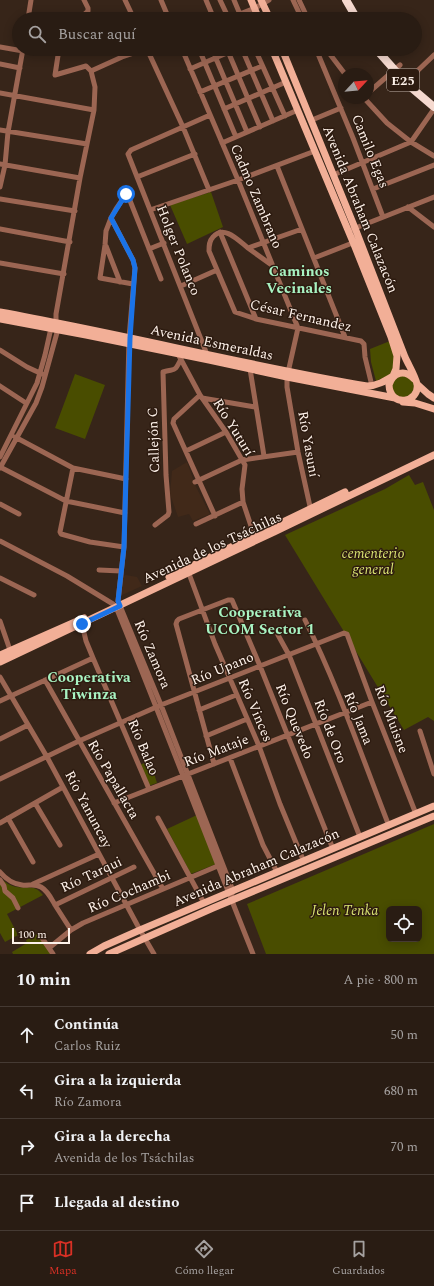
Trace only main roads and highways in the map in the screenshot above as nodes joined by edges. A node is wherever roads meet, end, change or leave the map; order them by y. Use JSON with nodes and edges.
{"nodes":[{"id":1,"x":251,"y":0,"type":"edge"},
{"id":2,"x":346,"y":0,"type":"edge"},
{"id":3,"x":264,"y":1,"type":"edge"},
{"id":4,"x":256,"y":12,"type":"edge"},
{"id":5,"x":268,"y":12,"type":"edge"},
{"id":6,"x":351,"y":12,"type":"edge"},
{"id":7,"x":275,"y":56,"type":"edge"},
{"id":8,"x":286,"y":56,"type":"edge"},
{"id":9,"x":384,"y":56,"type":"edge"},
{"id":10,"x":434,"y":108,"type":"edge"},
{"id":11,"x":352,"y":230,"type":"junction"},
{"id":12,"x":356,"y":241,"type":"junction"},
{"id":13,"x":0,"y":312,"type":"edge"},
{"id":14,"x":0,"y":319,"type":"edge"},
{"id":15,"x":55,"y":327,"type":"junction"},
{"id":16,"x":129,"y":341,"type":"junction"},
{"id":17,"x":208,"y":357,"type":"junction"},
{"id":18,"x":288,"y":374,"type":"junction"},
{"id":19,"x":394,"y":376,"type":"junction"},
{"id":20,"x":416,"y":381,"type":"junction"},
{"id":21,"x":434,"y":398,"type":"edge"},
{"id":22,"x":397,"y":399,"type":"junction"},
{"id":23,"x":434,"y":409,"type":"edge"},
{"id":24,"x":434,"y":450,"type":"edge"},
{"id":25,"x":434,"y":455,"type":"edge"},
{"id":26,"x":311,"y":512,"type":"junction"},
{"id":27,"x":117,"y":604,"type":"junction"},
{"id":28,"x":0,"y":655,"type":"edge"},
{"id":29,"x":0,"y":662,"type":"edge"},
{"id":30,"x":434,"y":806,"type":"edge"},
{"id":31,"x":434,"y":816,"type":"edge"},
{"id":32,"x":90,"y":954,"type":"edge"},
{"id":33,"x":109,"y":954,"type":"edge"}],
"edges":[{"from":1,"to":4,"type":"main road"},
{"from":2,"to":6,"type":"highway"},
{"from":3,"to":5,"type":"main road"},
{"from":7,"to":11,"type":"main road","name":"Avenida Abraham Calazacón"},
{"from":8,"to":11,"type":"main road","name":"Avenida Abraham Calazacón"},
{"from":9,"to":10,"type":"highway","number":"E25"},
{"from":11,"to":12,"type":"main road","name":"Avenida Abraham Calazacón"},
{"from":12,"to":19,"type":"main road","name":"Avenida Abraham Calazacón"},
{"from":12,"to":20,"type":"main road","name":"Avenida Abraham Calazacón"},
{"from":13,"to":15,"type":"main road","name":"Avenida Esmeraldas"},
{"from":14,"to":15,"type":"main road","name":"Avenida Esmeraldas"},
{"from":15,"to":16,"type":"main road","name":"Avenida Esmeraldas"},
{"from":16,"to":17,"type":"main road","name":"Avenida Esmeraldas"},
{"from":16,"to":17,"type":"main road","name":"Avenida Esmeraldas"},
{"from":17,"to":18,"type":"main road","name":"Avenida Esmeraldas"},
{"from":17,"to":18,"type":"main road","name":"Avenida Esmeraldas"},
{"from":18,"to":19,"type":"main road","name":"Avenida Esmeraldas"},
{"from":18,"to":22,"type":"main road","name":"Avenida Esmeraldas"},
{"from":19,"to":20,"type":"main road"},
{"from":19,"to":22,"type":"main road"},
{"from":20,"to":21,"type":"main road","name":"Avenida Abraham Calazacón"},
{"from":20,"to":22,"type":"main road"},
{"from":22,"to":23,"type":"main road","name":"Avenida Esmeraldas"},
{"from":24,"to":26,"type":"main road","name":"Avenida de los Tsáchilas"},
{"from":25,"to":26,"type":"main road","name":"Avenida de los Tsáchilas"},
{"from":26,"to":27,"type":"main road","name":"Avenida de los Tsáchilas"},
{"from":27,"to":28,"type":"main road","name":"Avenida de los Tsáchilas"},
{"from":27,"to":29,"type":"main road","name":"Avenida de los Tsáchilas"},
{"from":30,"to":32,"type":"main road","name":"Avenida Abraham Calazacón"},
{"from":31,"to":33,"type":"main road","name":"Avenida Abraham Calazacón"}]}
